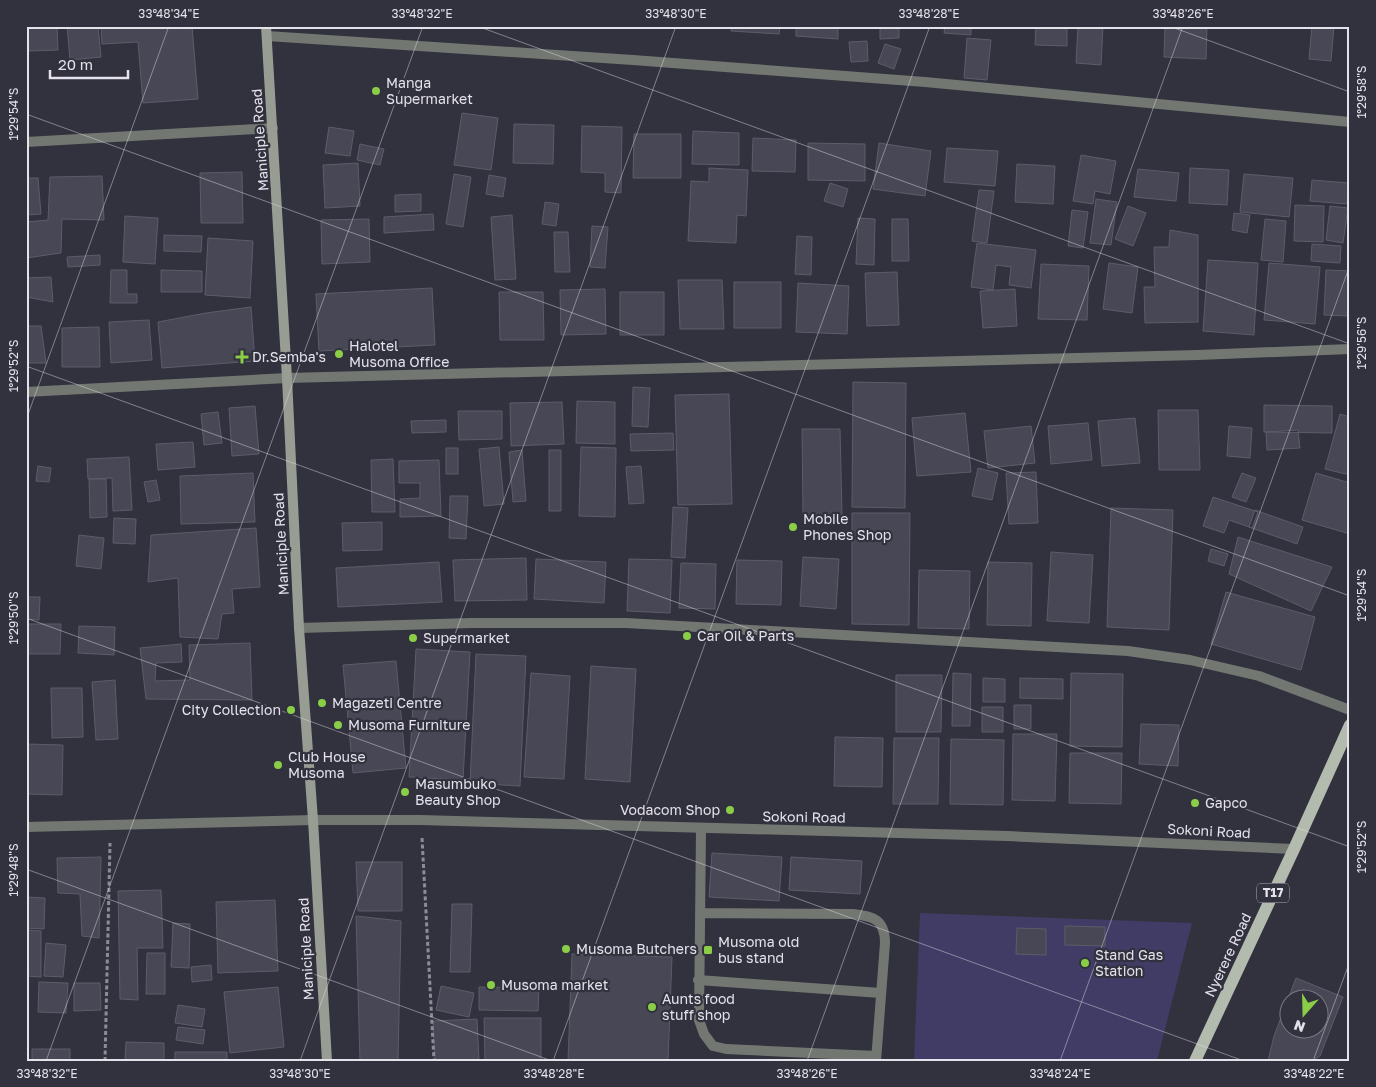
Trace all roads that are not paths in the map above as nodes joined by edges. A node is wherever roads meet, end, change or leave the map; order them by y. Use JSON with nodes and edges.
{"nodes":[{"id":1,"x":266,"y":31,"type":"edge"},
{"id":2,"x":1350,"y":122,"type":"edge"},
{"id":3,"x":273,"y":128,"type":"junction"},
{"id":4,"x":26,"y":142,"type":"edge"},
{"id":5,"x":1350,"y":349,"type":"edge"},
{"id":6,"x":288,"y":378,"type":"junction"},
{"id":7,"x":26,"y":392,"type":"edge"},
{"id":8,"x":299,"y":628,"type":"junction"},
{"id":9,"x":1350,"y":710,"type":"edge"},
{"id":10,"x":1350,"y":725,"type":"edge"},
{"id":11,"x":313,"y":820,"type":"junction"},
{"id":12,"x":26,"y":827,"type":"edge"},
{"id":13,"x":702,"y":828,"type":"junction"},
{"id":14,"x":1294,"y":849,"type":"junction"},
{"id":15,"x":701,"y":913,"type":"junction"},
{"id":16,"x":698,"y":980,"type":"junction"},
{"id":17,"x":881,"y":993,"type":"junction"},
{"id":18,"x":876,"y":1058,"type":"edge"},
{"id":19,"x":327,"y":1061,"type":"edge"},
{"id":20,"x":1195,"y":1061,"type":"edge"}],
"edges":[{"from":1,"to":2,"type":"street"},
{"from":1,"to":3,"type":"street","name":"Maniciple Road"},
{"from":3,"to":4,"type":"street"},
{"from":3,"to":6,"type":"street","name":"Maniciple Road"},
{"from":5,"to":6,"type":"street"},
{"from":6,"to":7,"type":"street"},
{"from":6,"to":8,"type":"street","name":"Maniciple Road"},
{"from":8,"to":9,"type":"street"},
{"from":8,"to":11,"type":"street","name":"Maniciple Road"},
{"from":10,"to":14,"type":"main road","name":"Nyerere Road","number":"T17"},
{"from":11,"to":12,"type":"street","name":"Sokoni Road"},
{"from":11,"to":13,"type":"street","name":"Sokoni Road"},
{"from":11,"to":19,"type":"street","name":"Maniciple Road"},
{"from":13,"to":14,"type":"street","name":"Sokoni Road"},
{"from":13,"to":15,"type":"street"},
{"from":14,"to":20,"type":"main road","name":"Nyerere Road","number":"T17"},
{"from":15,"to":16,"type":"street"},
{"from":15,"to":17,"type":"street"},
{"from":16,"to":17,"type":"street"},
{"from":16,"to":18,"type":"street"},
{"from":17,"to":18,"type":"street"}]}
